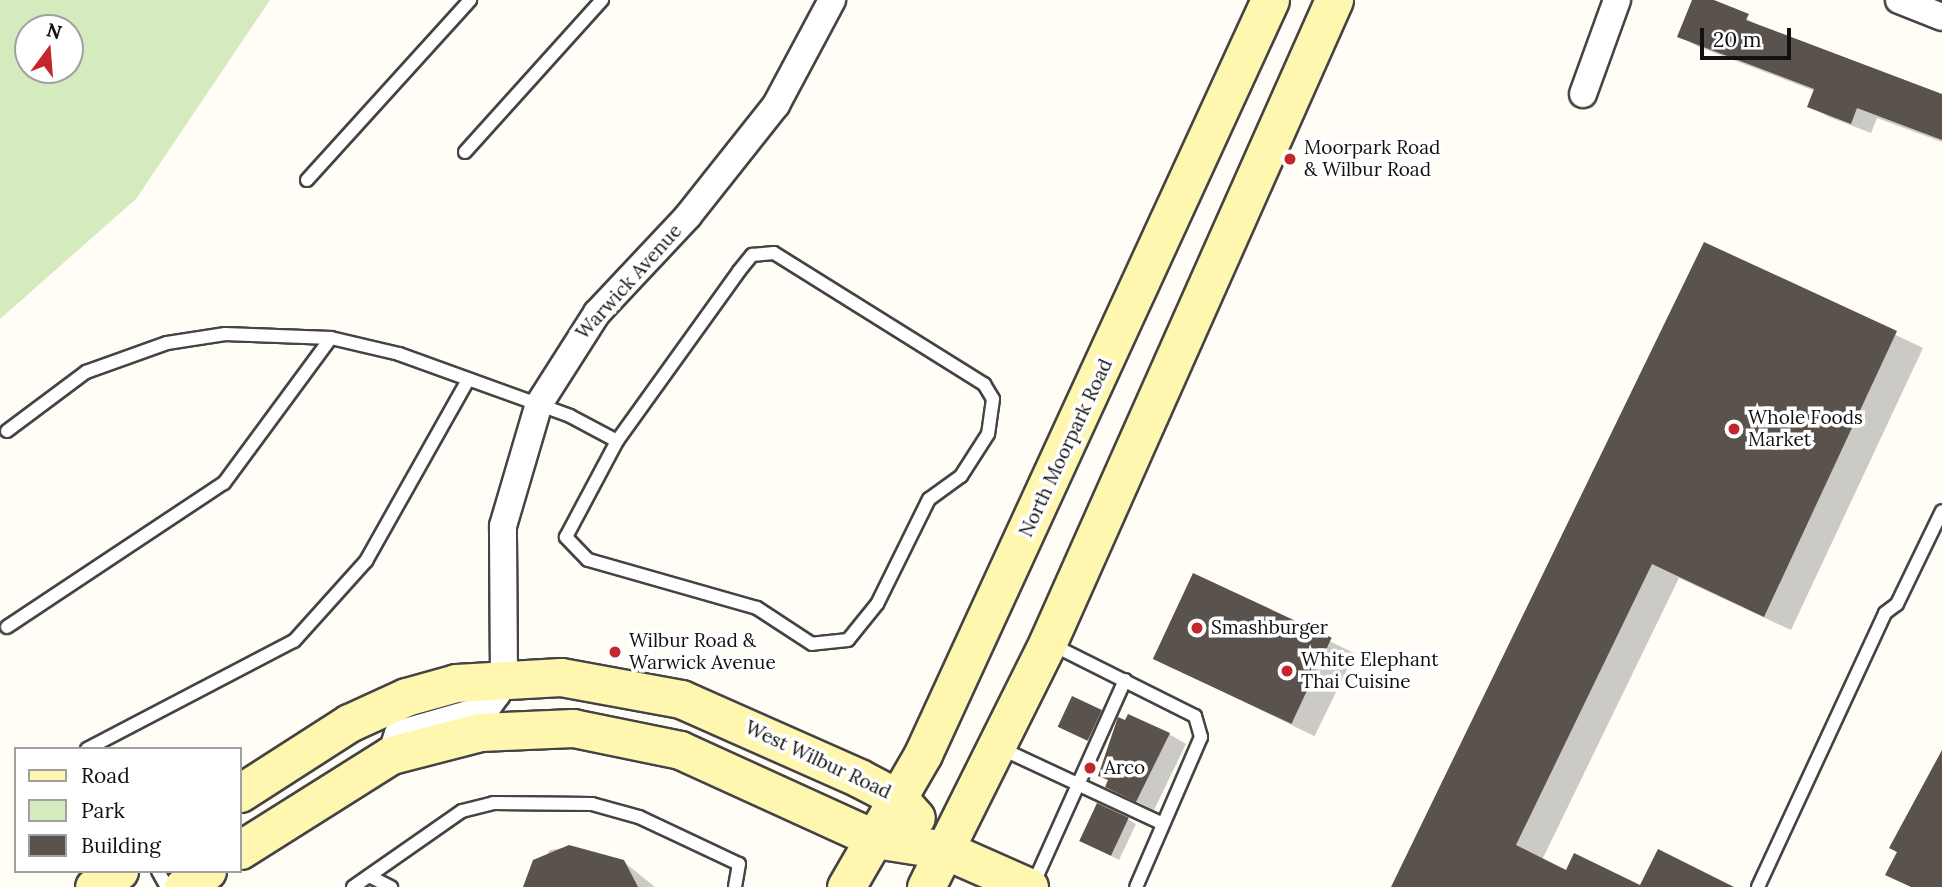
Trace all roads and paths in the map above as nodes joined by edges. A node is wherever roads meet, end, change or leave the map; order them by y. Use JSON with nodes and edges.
{"nodes":[{"id":1,"x":470,"y":0,"type":"edge"},
{"id":2,"x":602,"y":0,"type":"edge"},
{"id":3,"x":832,"y":0,"type":"edge"},
{"id":4,"x":1270,"y":0,"type":"edge"},
{"id":5,"x":1334,"y":0,"type":"edge"},
{"id":6,"x":1618,"y":0,"type":"edge"},
{"id":7,"x":1899,"y":0,"type":"edge"},
{"id":8,"x":1942,"y":17,"type":"edge"},
{"id":9,"x":1583,"y":94,"type":"dead end"},
{"id":10,"x":466,"y":152,"type":"dead end"},
{"id":11,"x":307,"y":180,"type":"dead end"},
{"id":12,"x":331,"y":338,"type":"junction"},
{"id":13,"x":468,"y":380,"type":"junction"},
{"id":14,"x":539,"y":404,"type":"junction"},
{"id":15,"x":7,"y":431,"type":"dead end"},
{"id":16,"x":617,"y":442,"type":"junction"},
{"id":17,"x":1942,"y":511,"type":"edge"},
{"id":18,"x":7,"y":627,"type":"dead end"},
{"id":19,"x":1048,"y":642,"type":"junction"},
{"id":20,"x":504,"y":678,"type":"junction"},
{"id":21,"x":1125,"y":680,"type":"junction"},
{"id":22,"x":996,"y":746,"type":"junction"},
{"id":23,"x":91,"y":747,"type":"edge"},
{"id":24,"x":391,"y":755,"type":"junction"},
{"id":25,"x":1078,"y":784,"type":"junction"},
{"id":26,"x":242,"y":792,"type":"edge"},
{"id":27,"x":899,"y":799,"type":"junction"},
{"id":28,"x":1163,"y":824,"type":"junction"},
{"id":29,"x":874,"y":839,"type":"junction"},
{"id":30,"x":242,"y":849,"type":"edge"},
{"id":31,"x":945,"y":850,"type":"junction"},
{"id":32,"x":116,"y":873,"type":"edge"},
{"id":33,"x":204,"y":873,"type":"edge"},
{"id":34,"x":369,"y":876,"type":"junction"},
{"id":35,"x":94,"y":887,"type":"edge"},
{"id":36,"x":183,"y":887,"type":"edge"},
{"id":37,"x":353,"y":887,"type":"edge"},
{"id":38,"x":391,"y":887,"type":"edge"},
{"id":39,"x":735,"y":887,"type":"edge"},
{"id":40,"x":846,"y":887,"type":"edge"},
{"id":41,"x":926,"y":887,"type":"edge"},
{"id":42,"x":1030,"y":887,"type":"edge"},
{"id":43,"x":1136,"y":887,"type":"edge"},
{"id":44,"x":1758,"y":887,"type":"edge"}],
"edges":[{"from":1,"to":11,"type":"lane"},
{"from":2,"to":10,"type":"lane"},
{"from":3,"to":14,"type":"street","name":"Warwick Avenue"},
{"from":4,"to":27,"type":"main road","name":"North Moorpark Road"},
{"from":5,"to":19,"type":"main road"},
{"from":6,"to":9,"type":"street"},
{"from":7,"to":8,"type":"street"},
{"from":12,"to":13,"type":"lane"},
{"from":12,"to":15,"type":"lane"},
{"from":12,"to":18,"type":"lane"},
{"from":13,"to":14,"type":"lane"},
{"from":13,"to":23,"type":"lane"},
{"from":14,"to":16,"type":"lane"},
{"from":14,"to":20,"type":"street","name":"Warwick Avenue"},
{"from":16,"to":16,"type":"lane"},
{"from":17,"to":44,"type":"lane"},
{"from":19,"to":21,"type":"lane"},
{"from":19,"to":22,"type":"main road"},
{"from":20,"to":24,"type":"street"},
{"from":20,"to":26,"type":"main road","name":"West Wilbur Road"},
{"from":20,"to":27,"type":"main road","name":"West Wilbur Road"},
{"from":21,"to":25,"type":"lane"},
{"from":21,"to":28,"type":"lane"},
{"from":22,"to":25,"type":"lane"},
{"from":22,"to":31,"type":"main road"},
{"from":24,"to":29,"type":"main road"},
{"from":24,"to":30,"type":"main road"},
{"from":25,"to":28,"type":"lane"},
{"from":25,"to":42,"type":"lane"},
{"from":27,"to":29,"type":"main road","name":"North Moorpark Road"},
{"from":27,"to":31,"type":"main road","name":"West Wilbur Road"},
{"from":28,"to":43,"type":"lane"},
{"from":29,"to":31,"type":"main road"},
{"from":29,"to":40,"type":"main road","name":"North Moorpark Road"},
{"from":31,"to":41,"type":"main road"},
{"from":31,"to":42,"type":"main road"},
{"from":32,"to":35,"type":"main road"},
{"from":33,"to":36,"type":"main road"},
{"from":34,"to":37,"type":"lane"},
{"from":34,"to":38,"type":"lane"},
{"from":34,"to":39,"type":"lane"}]}
